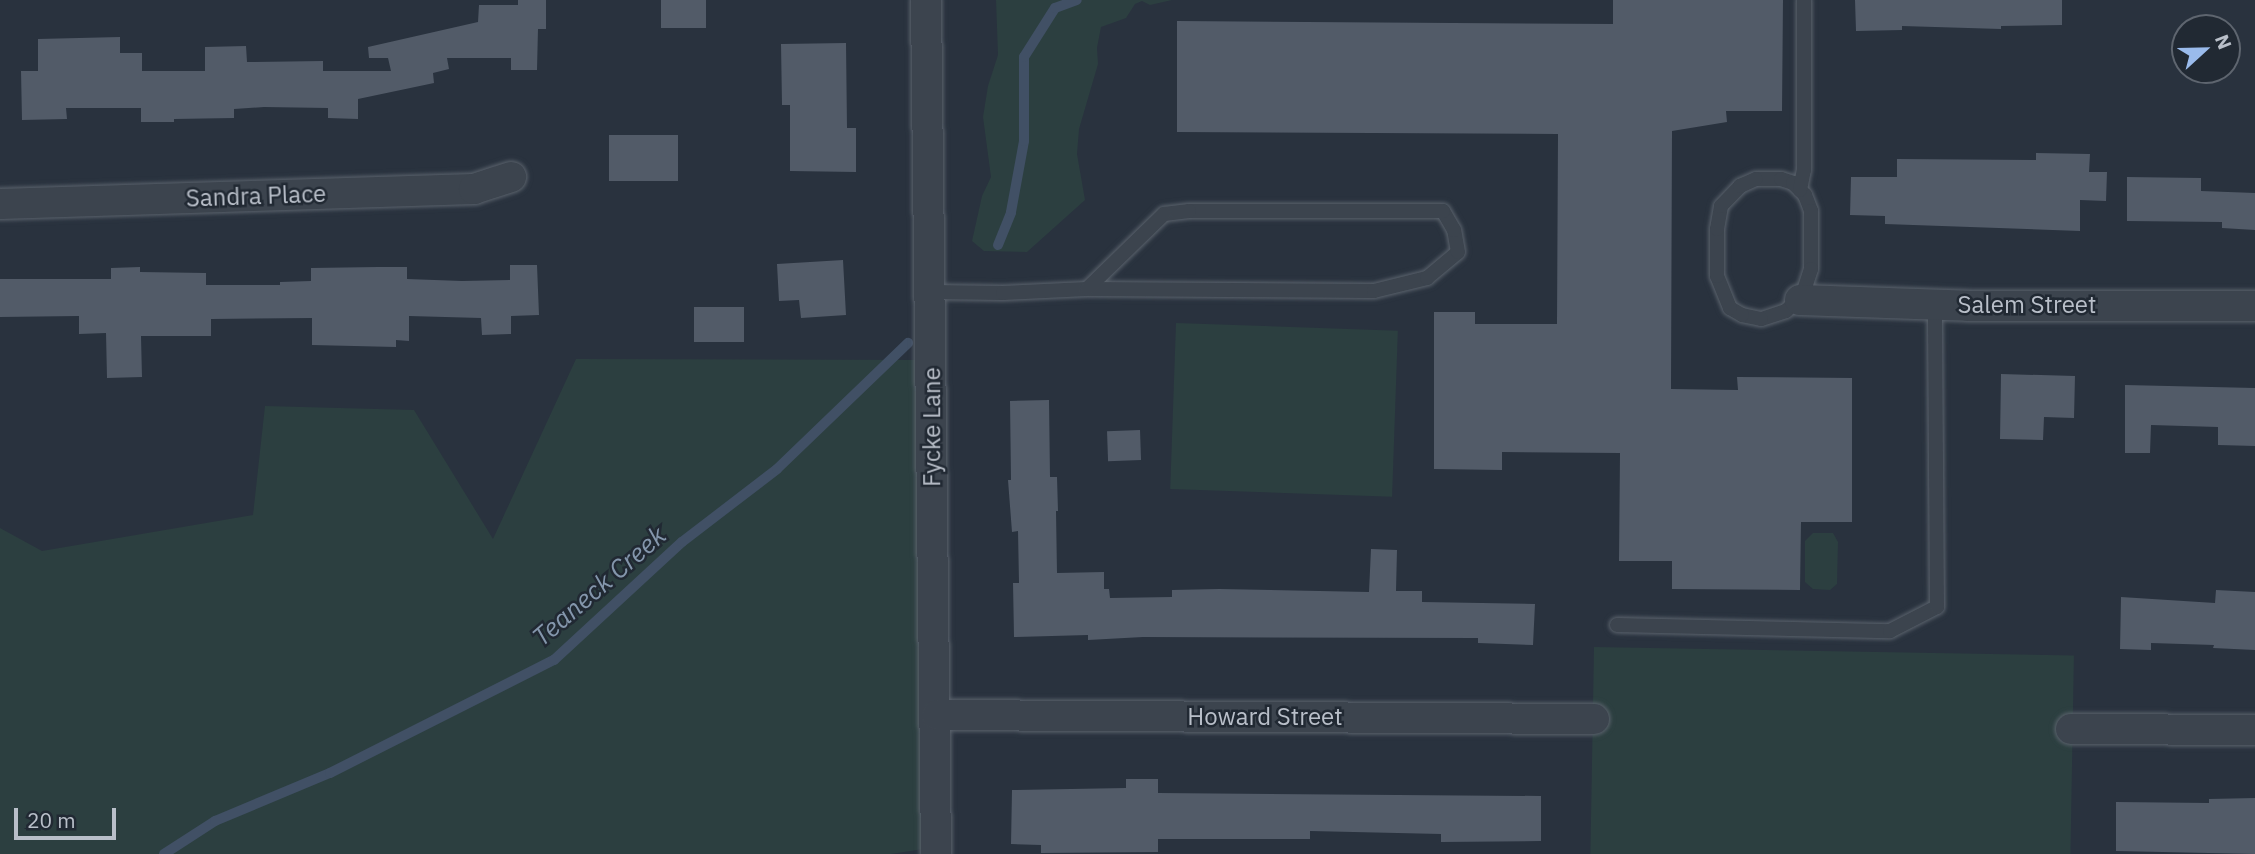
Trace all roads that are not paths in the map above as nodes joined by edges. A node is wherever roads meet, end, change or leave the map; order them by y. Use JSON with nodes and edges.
{"nodes":[{"id":1,"x":926,"y":0,"type":"edge"},
{"id":2,"x":1804,"y":0,"type":"edge"},
{"id":3,"x":511,"y":177,"type":"dead end"},
{"id":4,"x":1800,"y":190,"type":"junction"},
{"id":5,"x":0,"y":204,"type":"edge"},
{"id":6,"x":1087,"y":289,"type":"junction"},
{"id":7,"x":932,"y":292,"type":"junction"},
{"id":8,"x":1800,"y":300,"type":"junction"},
{"id":9,"x":1936,"y":305,"type":"junction"},
{"id":10,"x":2255,"y":306,"type":"edge"},
{"id":11,"x":1617,"y":625,"type":"dead end"},
{"id":12,"x":937,"y":715,"type":"junction"},
{"id":13,"x":1594,"y":719,"type":"dead end"},
{"id":14,"x":2071,"y":729,"type":"dead end"},
{"id":15,"x":2255,"y":730,"type":"edge"},
{"id":16,"x":936,"y":854,"type":"edge"}],
"edges":[{"from":1,"to":7,"type":"street","name":"Fycke Lane"},
{"from":2,"to":4,"type":"lane"},
{"from":3,"to":5,"type":"street","name":"Sandra Place"},
{"from":4,"to":8,"type":"lane"},
{"from":4,"to":8,"type":"lane"},
{"from":6,"to":6,"type":"lane"},
{"from":6,"to":7,"type":"lane"},
{"from":7,"to":12,"type":"street","name":"Fycke Lane"},
{"from":8,"to":9,"type":"street","name":"Salem Street"},
{"from":9,"to":10,"type":"street","name":"Salem Street"},
{"from":9,"to":11,"type":"lane"},
{"from":12,"to":13,"type":"street","name":"Howard Street"},
{"from":12,"to":16,"type":"street","name":"Fycke Lane"},
{"from":14,"to":15,"type":"street"}]}
